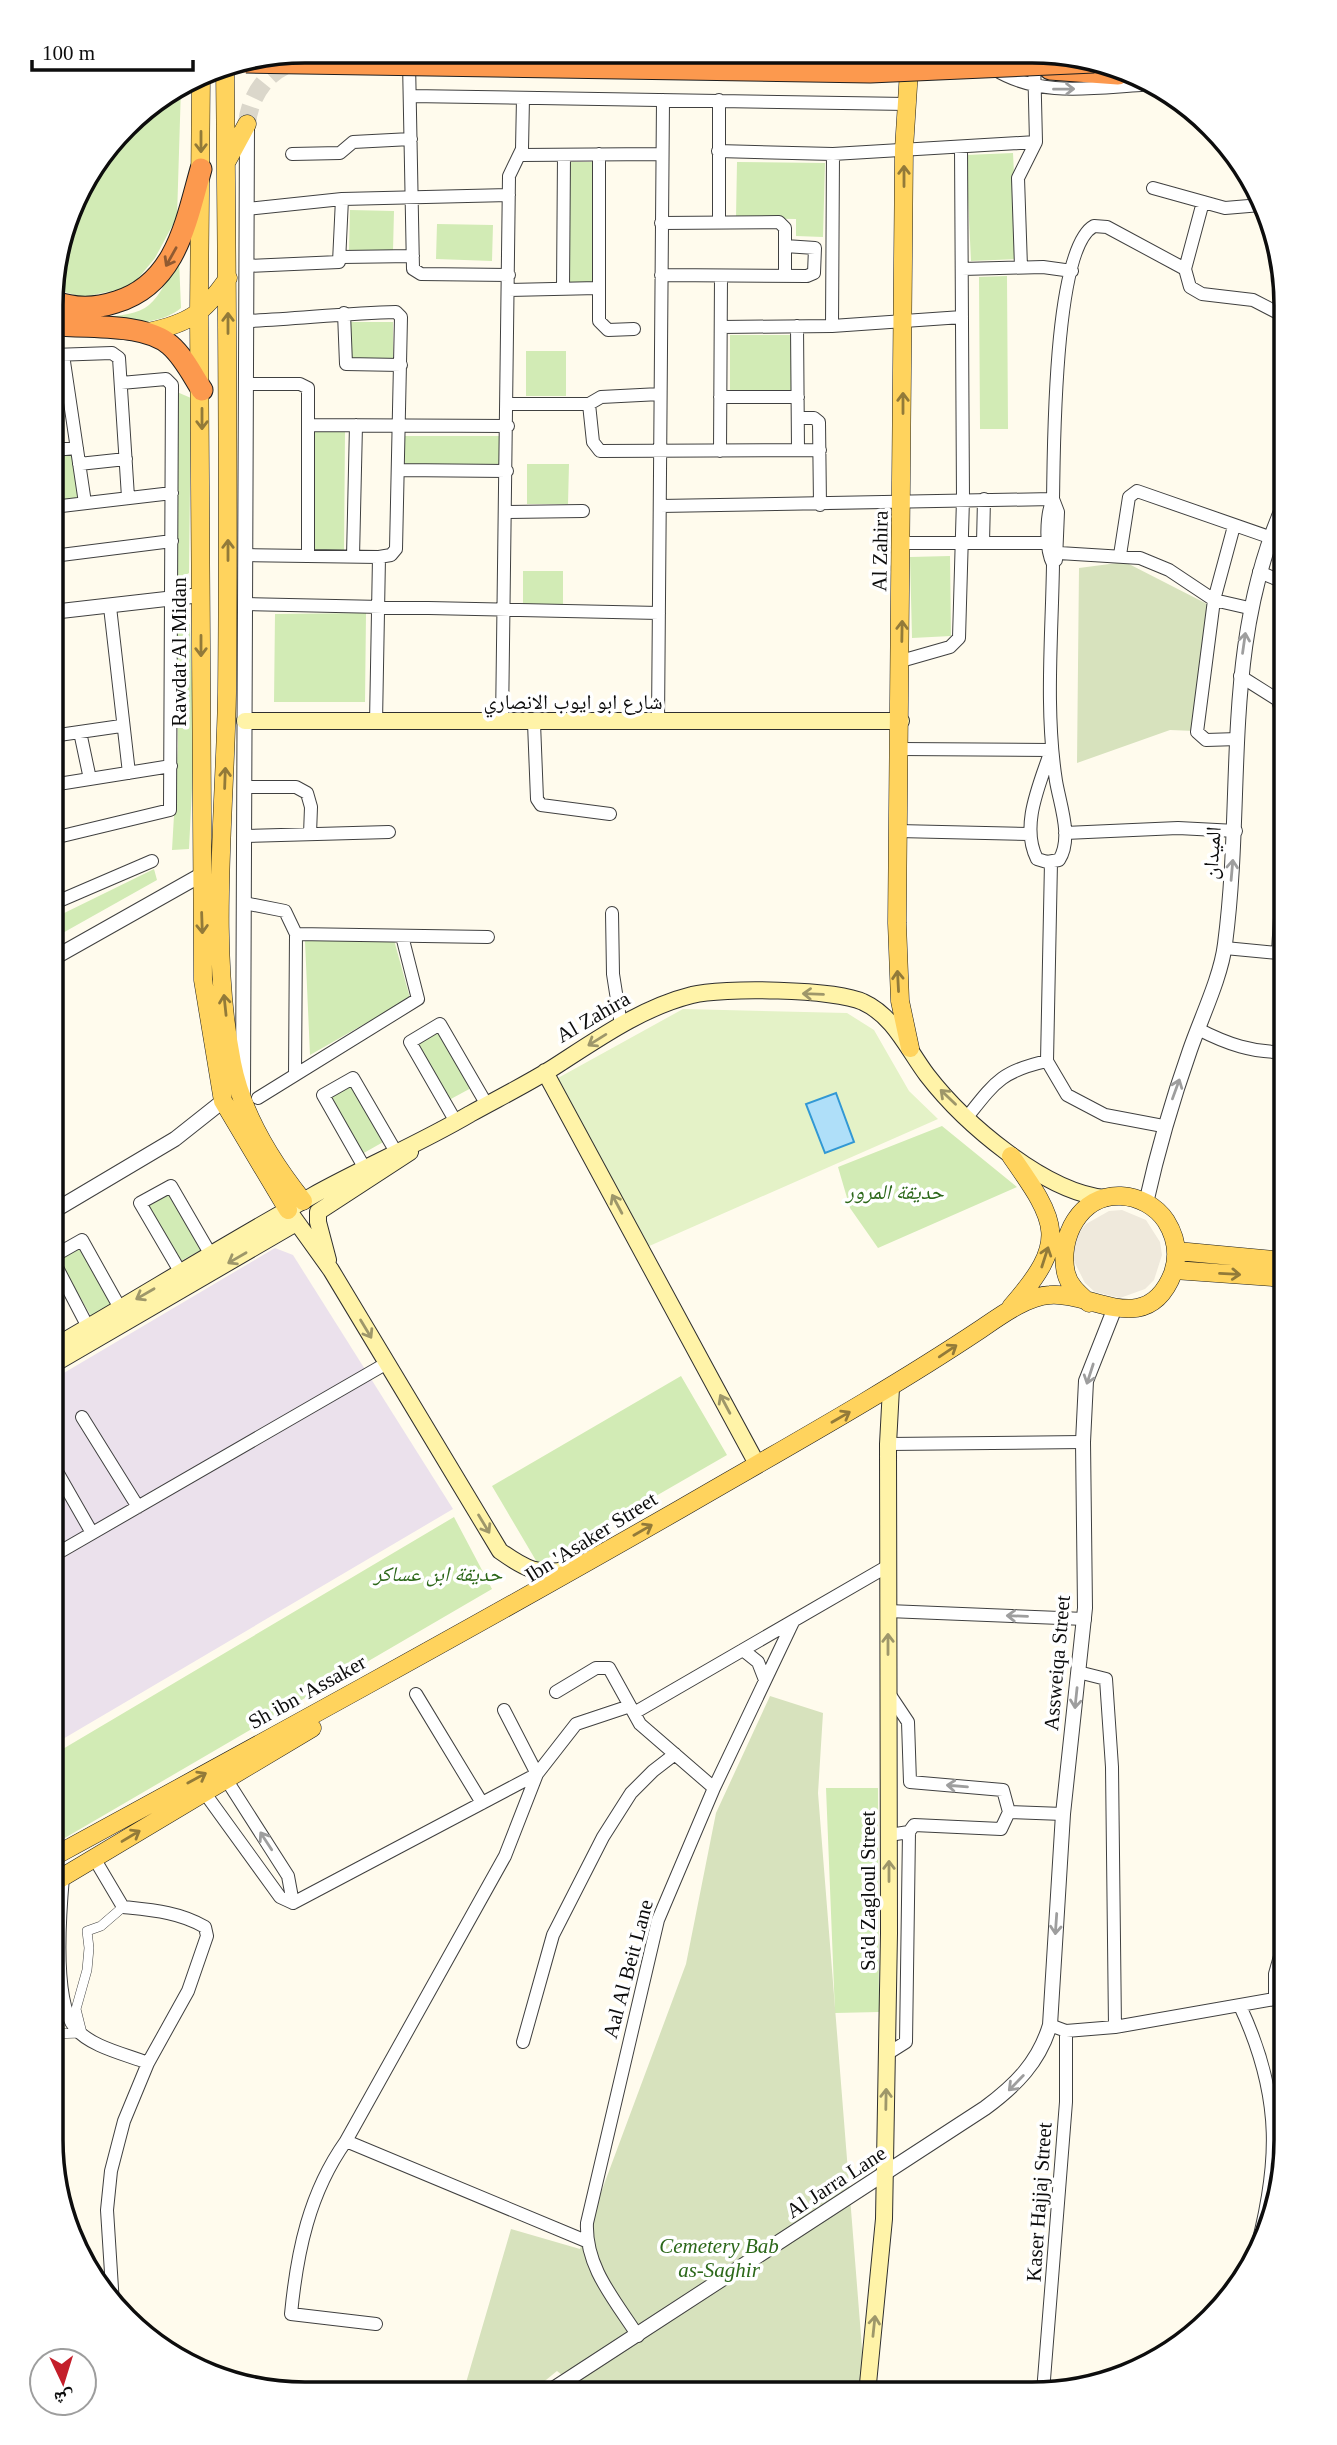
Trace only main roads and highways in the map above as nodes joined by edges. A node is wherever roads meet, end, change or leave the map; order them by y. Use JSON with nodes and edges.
{"nodes":[{"id":1,"x":909,"y":63,"type":"edge"},
{"id":2,"x":1021,"y":63,"type":"edge"},
{"id":3,"x":364,"y":64,"type":"edge"},
{"id":4,"x":1048,"y":64,"type":"edge"},
{"id":5,"x":1102,"y":74,"type":"edge"},
{"id":6,"x":225,"y":77,"type":"edge"},
{"id":7,"x":201,"y":87,"type":"edge"},
{"id":8,"x":247,"y":124,"type":"tunnel mouth"},
{"id":9,"x":226,"y":164,"type":"junction"},
{"id":10,"x":201,"y":169,"type":"junction"},
{"id":11,"x":228,"y":278,"type":"junction"},
{"id":12,"x":63,"y":303,"type":"edge"},
{"id":13,"x":199,"y":314,"type":"junction"},
{"id":14,"x":63,"y":325,"type":"edge"},
{"id":15,"x":148,"y":332,"type":"junction"},
{"id":16,"x":201,"y":359,"type":"junction"},
{"id":17,"x":228,"y":361,"type":"junction"},
{"id":18,"x":202,"y":390,"type":"junction"},
{"id":19,"x":245,"y":721,"type":"road end"},
{"id":20,"x":901,"y":722,"type":"junction"},
{"id":21,"x":910,"y":1048,"type":"junction"},
{"id":22,"x":545,"y":1072,"type":"junction"},
{"id":23,"x":422,"y":1142,"type":"junction"},
{"id":24,"x":1012,"y":1156,"type":"junction"},
{"id":25,"x":1105,"y":1198,"type":"junction"},
{"id":26,"x":296,"y":1212,"type":"junction"},
{"id":27,"x":1177,"y":1251,"type":"junction"},
{"id":28,"x":1273,"y":1260,"type":"edge"},
{"id":29,"x":331,"y":1270,"type":"junction"},
{"id":30,"x":1174,"y":1270,"type":"junction"},
{"id":31,"x":1273,"y":1277,"type":"edge"},
{"id":32,"x":1089,"y":1303,"type":"junction"},
{"id":33,"x":1006,"y":1312,"type":"junction"},
{"id":34,"x":63,"y":1342,"type":"edge"},
{"id":35,"x":63,"y":1358,"type":"edge"},
{"id":36,"x":891,"y":1388,"type":"junction"},
{"id":37,"x":757,"y":1464,"type":"junction"},
{"id":38,"x":584,"y":1564,"type":"junction"},
{"id":39,"x":63,"y":1851,"type":"edge"},
{"id":40,"x":63,"y":1877,"type":"edge"},
{"id":41,"x":868,"y":2382,"type":"edge"}],
"edges":[{"from":20,"to":1,"type":"main road","name":"Al Zahira","one_way":true},
{"from":2,"to":5,"type":"highway"},
{"from":3,"to":4,"type":"highway","bridge":true},
{"from":6,"to":9,"type":"main road"},
{"from":7,"to":10,"type":"main road","name":"Rawdat Al Midan","one_way":true},
{"from":8,"to":9,"type":"main road"},
{"from":9,"to":11,"type":"main road"},
{"from":10,"to":12,"type":"highway","one_way":true},
{"from":10,"to":13,"type":"main road","name":"Rawdat Al Midan"},
{"from":11,"to":13,"type":"main road"},
{"from":17,"to":11,"type":"main road","one_way":true},
{"from":13,"to":15,"type":"main road"},
{"from":13,"to":16,"type":"main road","name":"Rawdat Al Midan"},
{"from":14,"to":15,"type":"highway"},
{"from":15,"to":18,"type":"highway"},
{"from":16,"to":17,"type":"main road"},
{"from":16,"to":18,"type":"main road","name":"Rawdat Al Midan"},
{"from":26,"to":17,"type":"main road","one_way":true},
{"from":18,"to":26,"type":"main road","name":"Rawdat Al Midan","one_way":true},
{"from":19,"to":20,"type":"main road","name":"شارع ابو ايوب الانصاري"},
{"from":21,"to":20,"type":"main road","name":"Al Zahira","one_way":true},
{"from":21,"to":22,"type":"main road","name":"Al Zahira","one_way":true},
{"from":24,"to":21,"type":"main road","name":"Al Zahira","one_way":true},
{"from":22,"to":23,"type":"main road","name":"Al Zahira"},
{"from":37,"to":22,"type":"main road","one_way":true},
{"from":23,"to":26,"type":"main road","name":"Al Zahira"},
{"from":23,"to":29,"type":"main road","name":"Al Zahira"},
{"from":24,"to":25,"type":"main road","name":"Al Zahira"},
{"from":33,"to":24,"type":"main road","one_way":true},
{"from":25,"to":27,"type":"main road"},
{"from":25,"to":32,"type":"main road"},
{"from":26,"to":29,"type":"main road"},
{"from":26,"to":34,"type":"main road","one_way":true},
{"from":26,"to":35,"type":"main road","one_way":true},
{"from":27,"to":28,"type":"main road"},
{"from":27,"to":30,"type":"main road"},
{"from":29,"to":38,"type":"main road","one_way":true},
{"from":30,"to":31,"type":"main road","one_way":true},
{"from":30,"to":32,"type":"main road"},
{"from":32,"to":33,"type":"main road","name":"Ibn 'Asaker Street"},
{"from":36,"to":33,"type":"main road","name":"Ibn 'Asaker Street","one_way":true},
{"from":37,"to":36,"type":"main road","name":"Ibn 'Asaker Street","one_way":true},
{"from":41,"to":36,"type":"main road","name":"Sa'd Zagloul Street","one_way":true},
{"from":38,"to":37,"type":"main road","name":"Ibn 'Asaker Street","one_way":true},
{"from":39,"to":38,"type":"main road","name":"Sh ibn 'Assaker","one_way":true},
{"from":40,"to":38,"type":"main road","name":"Ibn 'Asaker Street","one_way":true}]}
